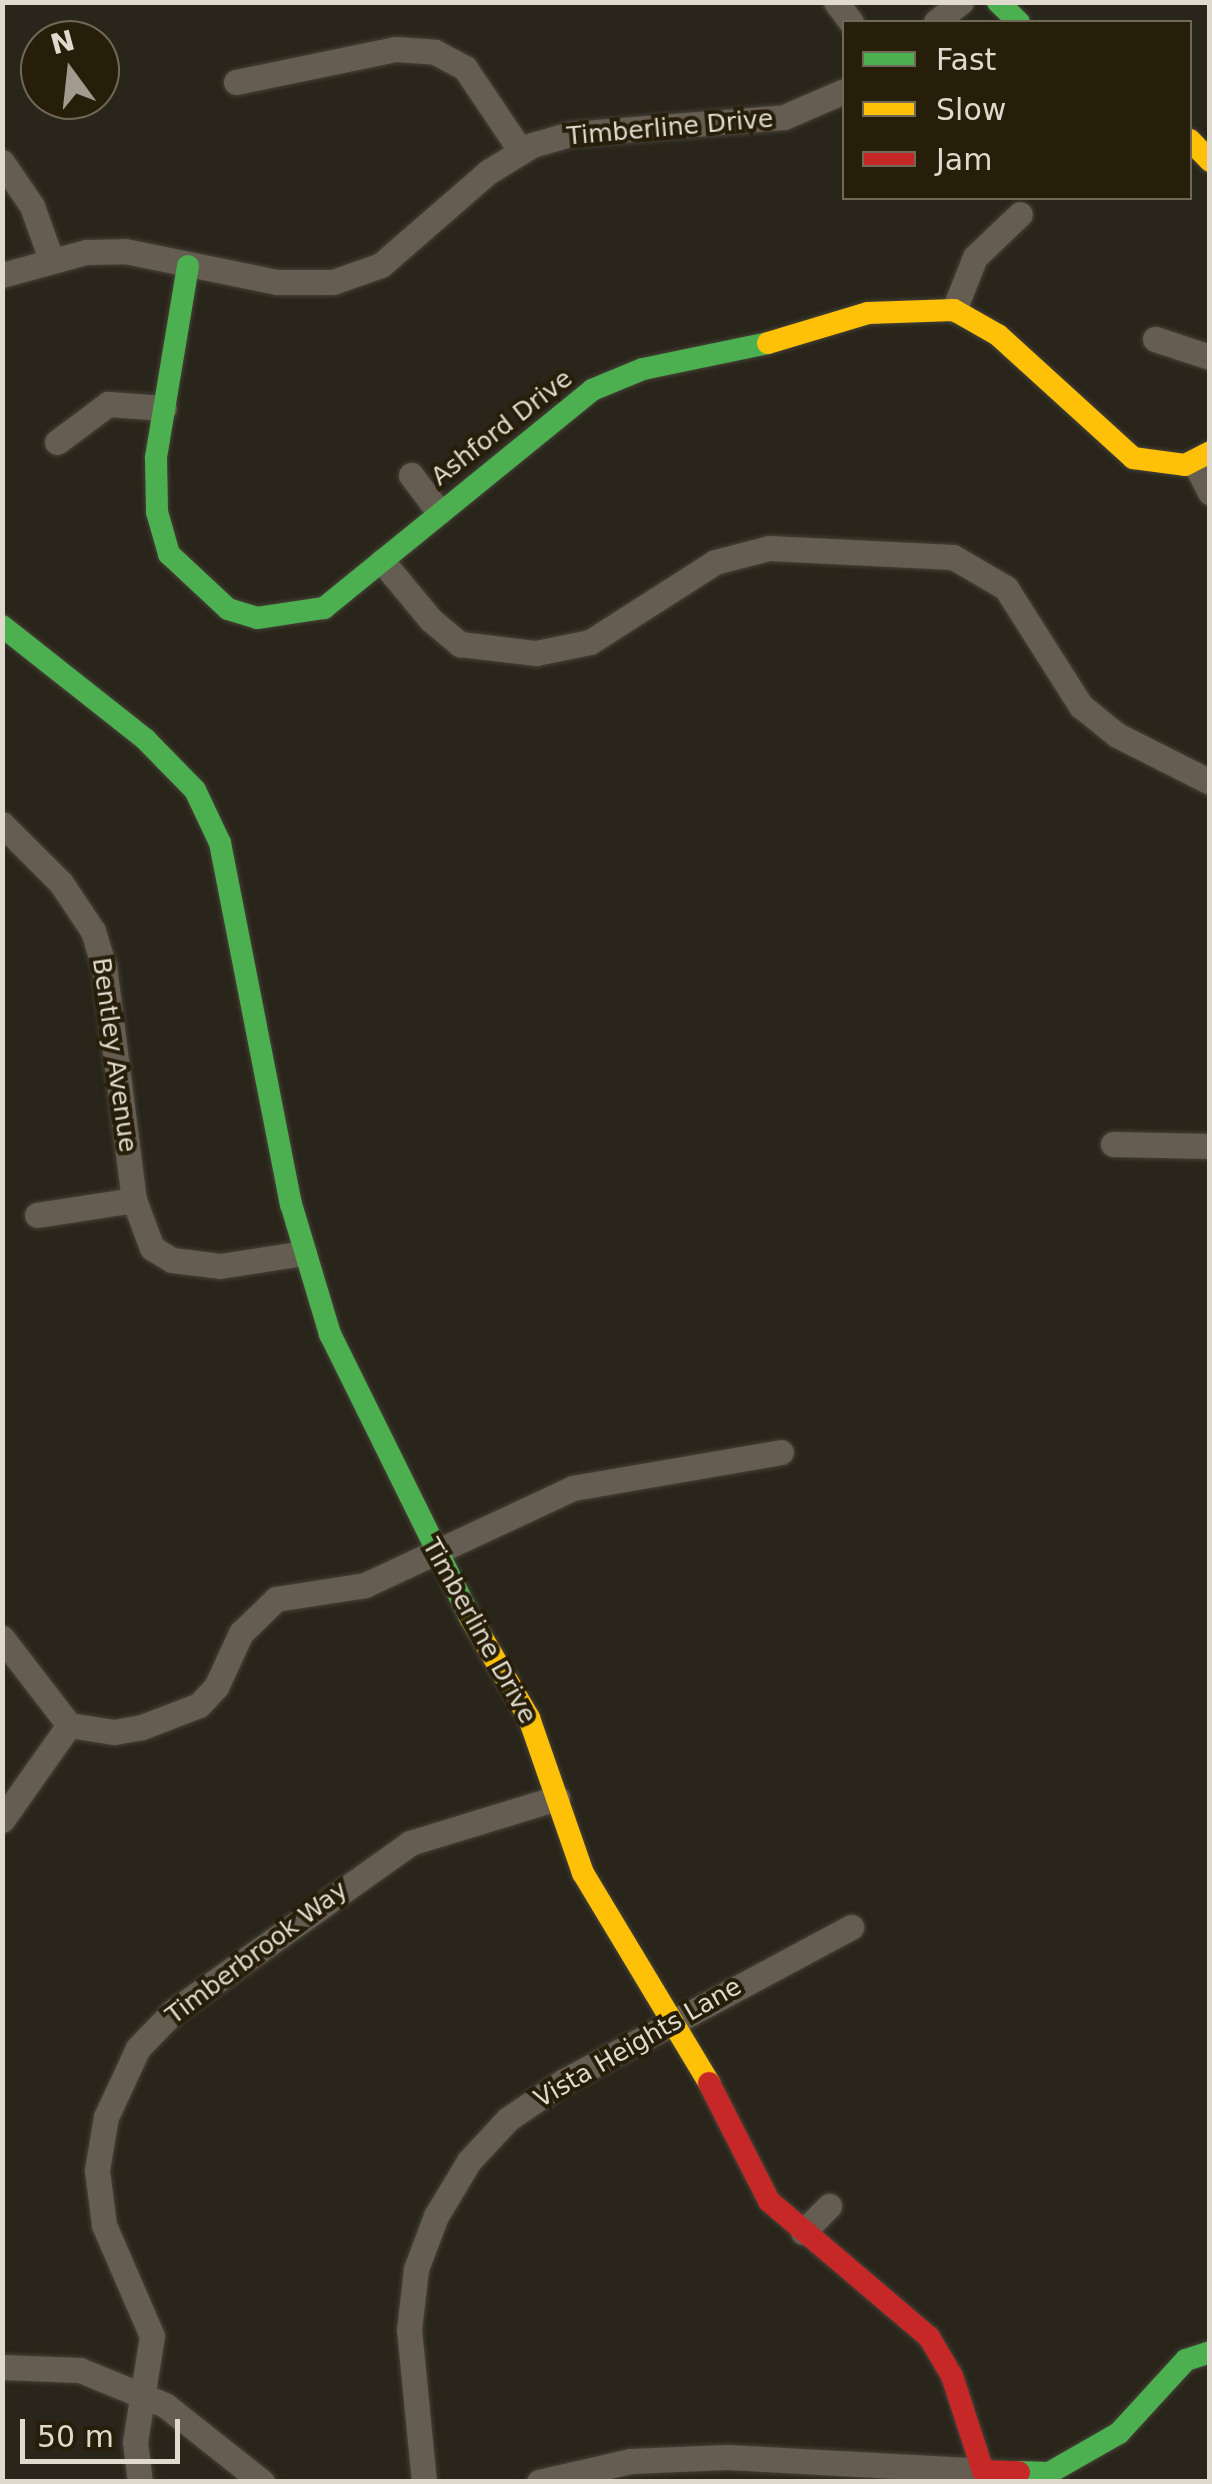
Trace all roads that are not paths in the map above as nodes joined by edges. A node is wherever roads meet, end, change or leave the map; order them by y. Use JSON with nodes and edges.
{"nodes":[{"id":1,"x":961,"y":2,"type":"edge"},
{"id":2,"x":998,"y":2,"type":"edge"},
{"id":3,"x":938,"y":20,"type":"edge"},
{"id":4,"x":1017,"y":20,"type":"edge"},
{"id":5,"x":236,"y":82,"type":"dead end"},
{"id":6,"x":842,"y":92,"type":"edge"},
{"id":7,"x":1192,"y":142,"type":"edge"},
{"id":8,"x":520,"y":150,"type":"junction"},
{"id":9,"x":1210,"y":161,"type":"edge"},
{"id":10,"x":2,"y":162,"type":"edge"},
{"id":11,"x":1020,"y":214,"type":"dead end"},
{"id":12,"x":51,"y":259,"type":"junction"},
{"id":13,"x":188,"y":266,"type":"junction"},
{"id":14,"x":2,"y":275,"type":"edge"},
{"id":15,"x":954,"y":310,"type":"junction"},
{"id":16,"x":1155,"y":339,"type":"dead end"},
{"id":17,"x":1210,"y":357,"type":"edge"},
{"id":18,"x":164,"y":408,"type":"junction"},
{"id":19,"x":57,"y":442,"type":"dead end"},
{"id":20,"x":1202,"y":458,"type":"edge"},
{"id":21,"x":411,"y":475,"type":"dead end"},
{"id":22,"x":1210,"y":492,"type":"edge"},
{"id":23,"x":439,"y":512,"type":"junction"},
{"id":24,"x":382,"y":561,"type":"junction"},
{"id":25,"x":2,"y":626,"type":"edge"},
{"id":26,"x":1210,"y":782,"type":"edge"},
{"id":27,"x":2,"y":824,"type":"edge"},
{"id":28,"x":1113,"y":1144,"type":"dead end"},
{"id":29,"x":1210,"y":1146,"type":"edge"},
{"id":30,"x":134,"y":1200,"type":"junction"},
{"id":31,"x":37,"y":1214,"type":"dead end"},
{"id":32,"x":304,"y":1253,"type":"junction"},
{"id":33,"x":780,"y":1452,"type":"dead end"},
{"id":34,"x":435,"y":1552,"type":"junction"},
{"id":35,"x":2,"y":1638,"type":"edge"},
{"id":36,"x":69,"y":1726,"type":"junction"},
{"id":37,"x":557,"y":1798,"type":"junction"},
{"id":38,"x":2,"y":1820,"type":"edge"},
{"id":39,"x":851,"y":1926,"type":"dead end"},
{"id":40,"x":676,"y":2019,"type":"junction"},
{"id":41,"x":829,"y":2206,"type":"dead end"},
{"id":42,"x":803,"y":2232,"type":"junction"},
{"id":43,"x":1210,"y":2352,"type":"edge"},
{"id":44,"x":2,"y":2367,"type":"edge"},
{"id":45,"x":142,"y":2397,"type":"junction"},
{"id":46,"x":678,"y":2470,"type":"edge"},
{"id":47,"x":985,"y":2476,"type":"edge"},
{"id":48,"x":140,"y":2482,"type":"edge"},
{"id":49,"x":262,"y":2482,"type":"edge"},
{"id":50,"x":424,"y":2482,"type":"edge"},
{"id":51,"x":540,"y":2482,"type":"edge"}],
"edges":[{"from":1,"to":3,"type":"street"},
{"from":2,"to":4,"type":"street"},
{"from":5,"to":8,"type":"street"},
{"from":6,"to":8,"type":"street","name":"Timberline Drive"},
{"from":7,"to":9,"type":"street"},
{"from":8,"to":13,"type":"street","name":"Timberline Drive"},
{"from":10,"to":12,"type":"street"},
{"from":11,"to":15,"type":"street"},
{"from":12,"to":13,"type":"street","name":"Timberline Drive"},
{"from":12,"to":14,"type":"street","name":"Timberline Drive"},
{"from":13,"to":18,"type":"street","name":"Ashford Drive"},
{"from":15,"to":20,"type":"street"},
{"from":15,"to":23,"type":"street","name":"Ashford Drive"},
{"from":16,"to":17,"type":"street"},
{"from":18,"to":19,"type":"street"},
{"from":18,"to":24,"type":"street","name":"Ashford Drive"},
{"from":20,"to":22,"type":"street"},
{"from":21,"to":23,"type":"street"},
{"from":23,"to":24,"type":"street","name":"Ashford Drive"},
{"from":24,"to":26,"type":"street"},
{"from":25,"to":32,"type":"street","name":"Timberline Drive"},
{"from":27,"to":30,"type":"street","name":"Bentley Avenue"},
{"from":28,"to":29,"type":"street"},
{"from":30,"to":31,"type":"street"},
{"from":30,"to":32,"type":"street","name":"Bentley Avenue"},
{"from":32,"to":34,"type":"street","name":"Timberline Drive"},
{"from":33,"to":34,"type":"street"},
{"from":34,"to":36,"type":"street"},
{"from":34,"to":37,"type":"street","name":"Timberline Drive"},
{"from":35,"to":36,"type":"street"},
{"from":36,"to":38,"type":"street"},
{"from":37,"to":40,"type":"street","name":"Timberline Drive"},
{"from":37,"to":45,"type":"street","name":"Timberbrook Way"},
{"from":39,"to":40,"type":"street","name":"Vista Heights Lane"},
{"from":40,"to":42,"type":"street","name":"Timberline Drive"},
{"from":40,"to":50,"type":"street","name":"Vista Heights Lane"},
{"from":41,"to":42,"type":"street"},
{"from":42,"to":47,"type":"street","name":"Timberline Drive"},
{"from":43,"to":47,"type":"street"},
{"from":44,"to":45,"type":"street"},
{"from":45,"to":48,"type":"street","name":"Timberbrook Way"},
{"from":45,"to":49,"type":"street"},
{"from":46,"to":47,"type":"street"},
{"from":46,"to":51,"type":"street"}]}
